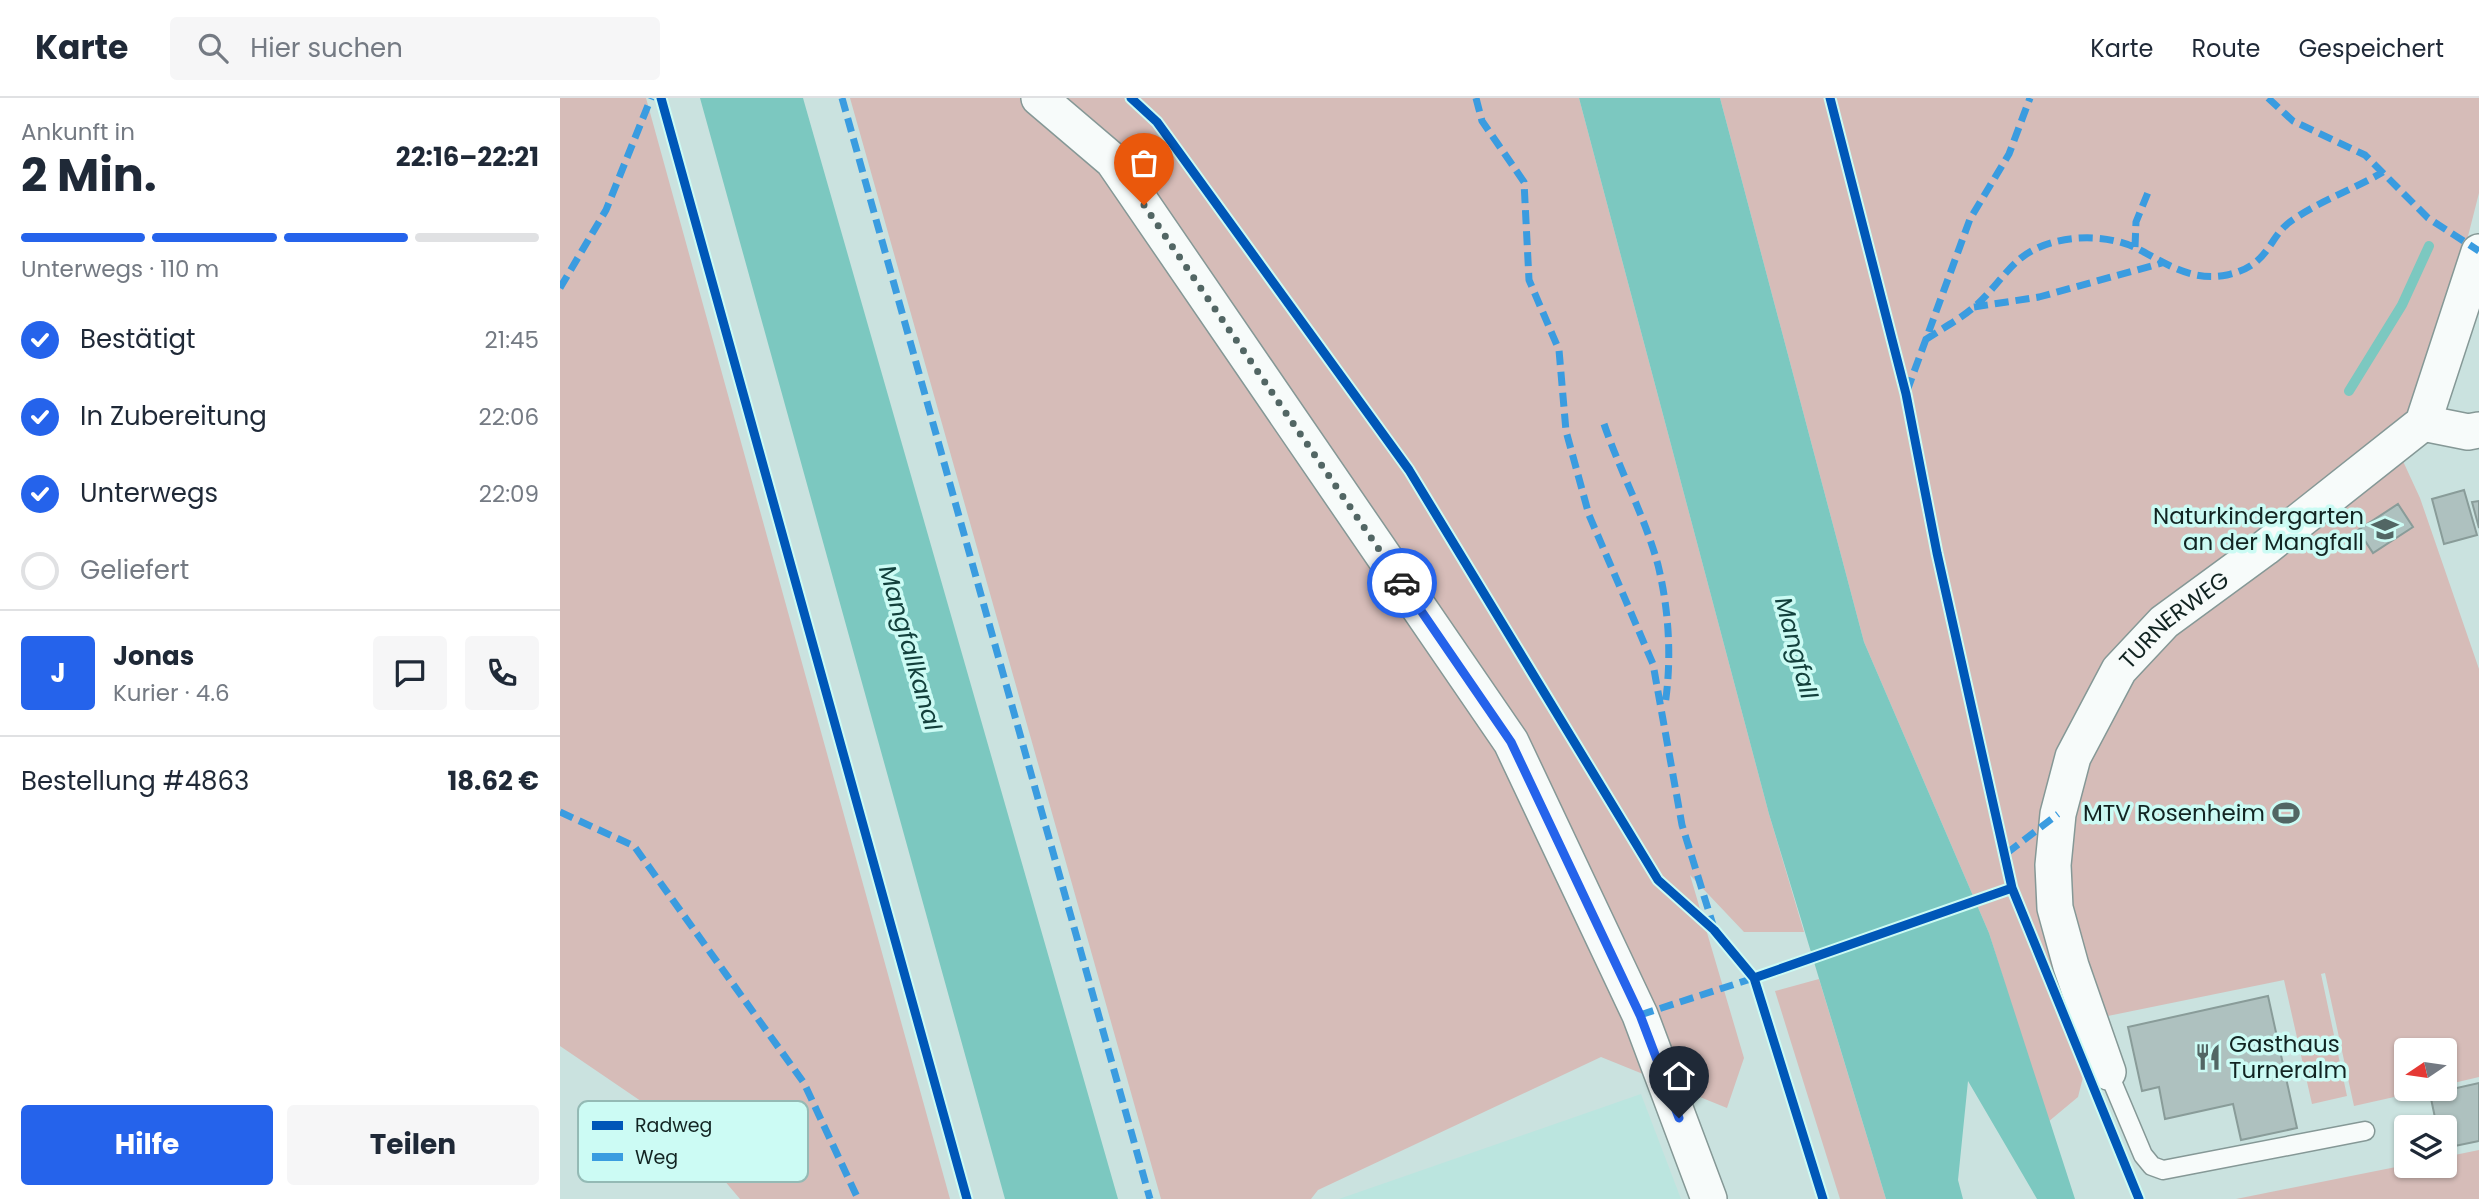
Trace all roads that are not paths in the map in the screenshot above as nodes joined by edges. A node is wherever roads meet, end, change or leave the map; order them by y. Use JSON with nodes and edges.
{"nodes":[{"id":1,"x":1039,"y":98,"type":"edge"},
{"id":2,"x":2479,"y":252,"type":"edge"},
{"id":3,"x":2423,"y":423,"type":"junction"},
{"id":4,"x":2479,"y":430,"type":"edge"},
{"id":5,"x":2108,"y":1072,"type":"joint"},
{"id":6,"x":2365,"y":1131,"type":"dead end"},
{"id":7,"x":1709,"y":1199,"type":"edge"}],
"edges":[{"from":1,"to":7,"type":"street"},
{"from":2,"to":3,"type":"street"},
{"from":3,"to":4,"type":"street"},
{"from":3,"to":5,"type":"street","name":"TURNERWEG"},
{"from":5,"to":6,"type":"lane"}]}
